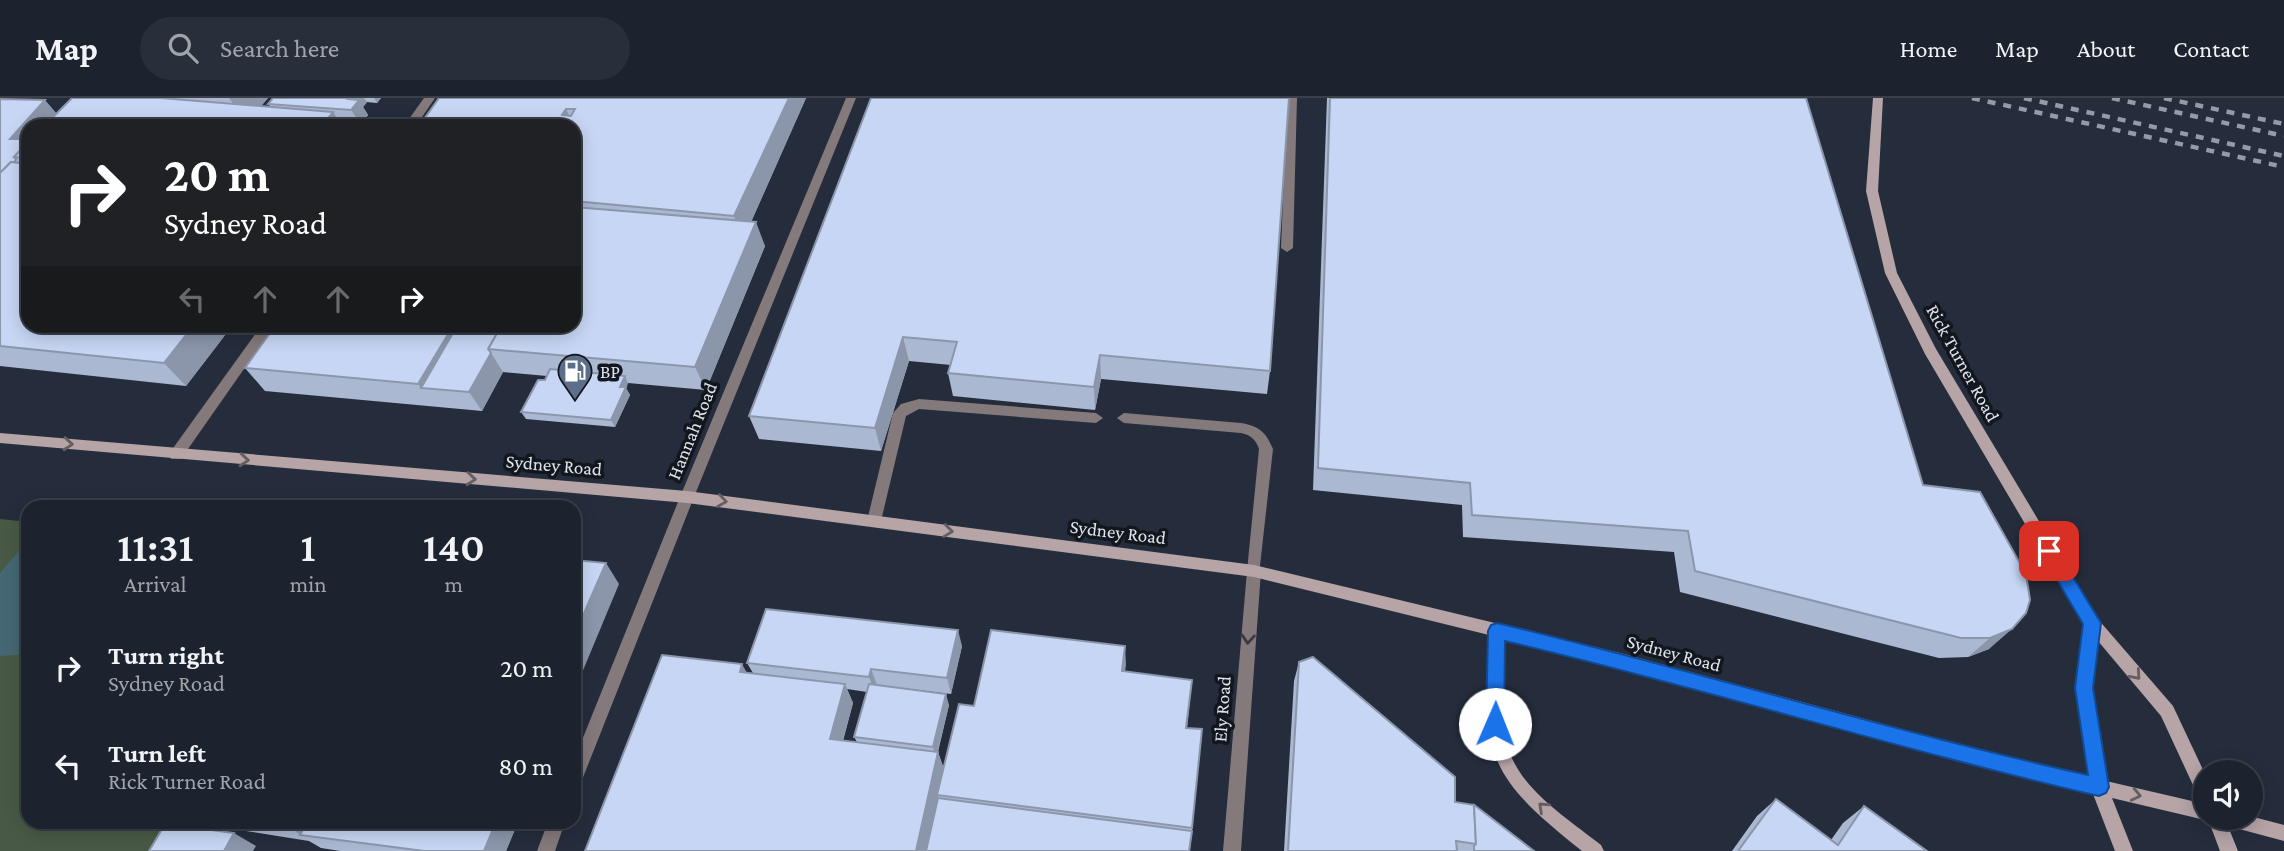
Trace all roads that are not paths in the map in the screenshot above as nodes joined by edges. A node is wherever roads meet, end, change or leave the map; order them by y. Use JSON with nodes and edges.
{"nodes":[{"id":1,"x":430,"y":98,"type":"edge"},
{"id":2,"x":851,"y":98,"type":"edge"},
{"id":3,"x":1292,"y":98,"type":"edge"},
{"id":4,"x":1878,"y":98,"type":"edge"},
{"id":5,"x":416,"y":119,"type":"edge"},
{"id":6,"x":1287,"y":248,"type":"dead end"},
{"id":7,"x":263,"y":333,"type":"edge"},
{"id":8,"x":1096,"y":418,"type":"edge"},
{"id":9,"x":1124,"y":418,"type":"dead end"},
{"id":10,"x":0,"y":438,"type":"edge"},
{"id":11,"x":176,"y":455,"type":"junction"},
{"id":12,"x":687,"y":497,"type":"junction"},
{"id":13,"x":874,"y":522,"type":"junction"},
{"id":14,"x":1254,"y":571,"type":"junction"},
{"id":15,"x":2092,"y":623,"type":"junction"},
{"id":16,"x":1497,"y":631,"type":"junction"},
{"id":17,"x":581,"y":762,"type":"edge"},
{"id":18,"x":2193,"y":766,"type":"edge"},
{"id":19,"x":2099,"y":787,"type":"junction"},
{"id":20,"x":2193,"y":809,"type":"edge"},
{"id":21,"x":2263,"y":827,"type":"edge"},
{"id":22,"x":554,"y":829,"type":"edge"},
{"id":23,"x":2221,"y":830,"type":"edge"},
{"id":24,"x":2284,"y":833,"type":"edge"},
{"id":25,"x":546,"y":851,"type":"edge"},
{"id":26,"x":1232,"y":851,"type":"edge"},
{"id":27,"x":1595,"y":851,"type":"edge"},
{"id":28,"x":2124,"y":851,"type":"edge"},
{"id":29,"x":2229,"y":851,"type":"edge"}],
"edges":[{"from":1,"to":5,"type":"street"},
{"from":2,"to":12,"type":"street","name":"Hannah Road"},
{"from":3,"to":6,"type":"street"},
{"from":4,"to":15,"type":"main road","name":"Rick Turner Road"},
{"from":7,"to":11,"type":"street"},
{"from":8,"to":13,"type":"street"},
{"from":9,"to":14,"type":"street","name":"Ely Road"},
{"from":10,"to":11,"type":"main road","name":"Sydney Road","one_way":true},
{"from":11,"to":12,"type":"main road","name":"Sydney Road","one_way":true},
{"from":12,"to":13,"type":"main road","name":"Sydney Road","one_way":true},
{"from":12,"to":17,"type":"street","name":"Hannah Road"},
{"from":13,"to":14,"type":"main road","name":"Sydney Road","one_way":true},
{"from":14,"to":16,"type":"main road","name":"Sydney Road"},
{"from":14,"to":26,"type":"street","name":"Ely Road","one_way":true},
{"from":15,"to":18,"type":"main road","name":"Rick Turner Road","one_way":true},
{"from":15,"to":19,"type":"main road"},
{"from":16,"to":19,"type":"main road","name":"Sydney Road"},
{"from":27,"to":16,"type":"main road","one_way":true},
{"from":19,"to":20,"type":"main road","name":"Sydney Road","one_way":true},
{"from":19,"to":28,"type":"main road"},
{"from":21,"to":24,"type":"main road"},
{"from":22,"to":25,"type":"street"},
{"from":23,"to":29,"type":"main road"}]}
